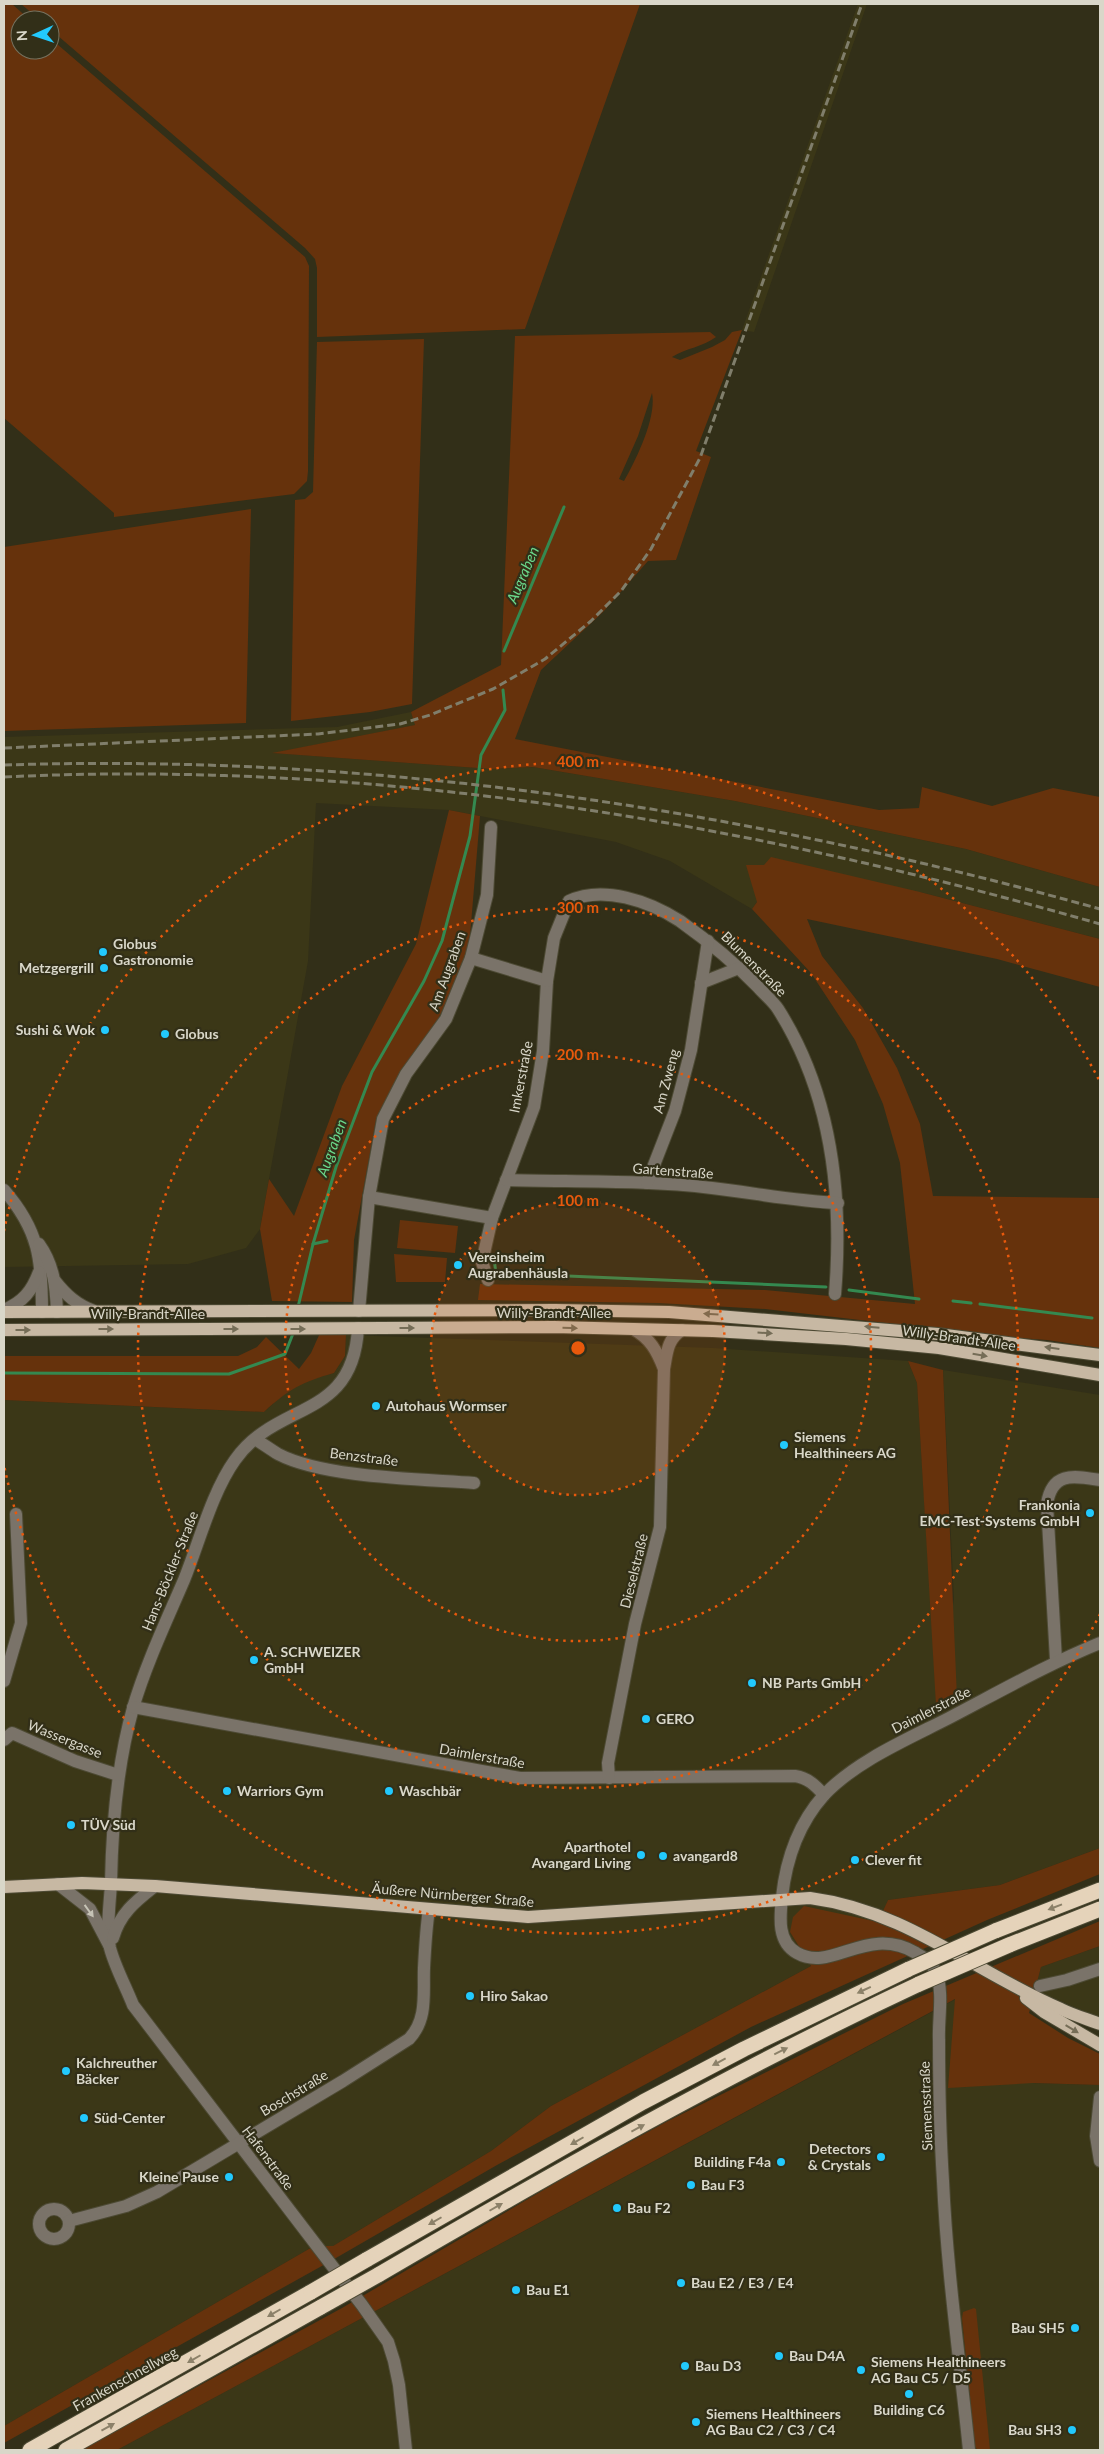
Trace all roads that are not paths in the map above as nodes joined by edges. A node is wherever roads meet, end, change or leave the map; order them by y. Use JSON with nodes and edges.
{"nodes":[{"id":1,"x":491,"y":827,"type":"dead end"},
{"id":2,"x":708,"y":940,"type":"junction"},
{"id":3,"x":470,"y":958,"type":"junction"},
{"id":4,"x":740,"y":968,"type":"junction"},
{"id":5,"x":547,"y":981,"type":"junction"},
{"id":6,"x":701,"y":982,"type":"junction"},
{"id":7,"x":506,"y":1180,"type":"junction"},
{"id":8,"x":647,"y":1183,"type":"junction"},
{"id":9,"x":4,"y":1190,"type":"edge"},
{"id":10,"x":369,"y":1197,"type":"junction"},
{"id":11,"x":838,"y":1203,"type":"junction"},
{"id":12,"x":492,"y":1218,"type":"junction"},
{"id":13,"x":35,"y":1238,"type":"junction"},
{"id":14,"x":40,"y":1269,"type":"junction"},
{"id":15,"x":488,"y":1280,"type":"dead end"},
{"id":16,"x":55,"y":1281,"type":"junction"},
{"id":17,"x":835,"y":1294,"type":"dead end"},
{"id":18,"x":4,"y":1311,"type":"edge"},
{"id":19,"x":358,"y":1311,"type":"junction"},
{"id":20,"x":42,"y":1312,"type":"junction"},
{"id":21,"x":56,"y":1312,"type":"junction"},
{"id":22,"x":96,"y":1312,"type":"junction"},
{"id":23,"x":358,"y":1328,"type":"junction"},
{"id":24,"x":57,"y":1329,"type":"junction"},
{"id":25,"x":633,"y":1329,"type":"junction"},
{"id":26,"x":4,"y":1330,"type":"edge"},
{"id":27,"x":42,"y":1330,"type":"junction"},
{"id":28,"x":682,"y":1330,"type":"junction"},
{"id":29,"x":1100,"y":1355,"type":"edge"},
{"id":30,"x":664,"y":1369,"type":"junction"},
{"id":31,"x":1100,"y":1375,"type":"edge"},
{"id":32,"x":255,"y":1439,"type":"junction"},
{"id":33,"x":1100,"y":1480,"type":"edge"},
{"id":34,"x":474,"y":1483,"type":"dead end"},
{"id":35,"x":16,"y":1514,"type":"dead end"},
{"id":36,"x":1100,"y":1643,"type":"edge"},
{"id":37,"x":1056,"y":1660,"type":"junction"},
{"id":38,"x":4,"y":1681,"type":"edge"},
{"id":39,"x":133,"y":1707,"type":"junction"},
{"id":40,"x":6,"y":1733,"type":"edge"},
{"id":41,"x":118,"y":1775,"type":"junction"},
{"id":42,"x":608,"y":1778,"type":"junction"},
{"id":43,"x":824,"y":1795,"type":"junction"},
{"id":44,"x":58,"y":1884,"type":"junction"},
{"id":45,"x":110,"y":1884,"type":"junction"},
{"id":46,"x":155,"y":1886,"type":"junction"},
{"id":47,"x":4,"y":1887,"type":"edge"},
{"id":48,"x":1100,"y":1890,"type":"edge"},
{"id":49,"x":782,"y":1899,"type":"junction"},
{"id":50,"x":429,"y":1909,"type":"junction"},
{"id":51,"x":1100,"y":1909,"type":"edge"},
{"id":52,"x":110,"y":1947,"type":"junction"},
{"id":53,"x":1100,"y":1969,"type":"edge"},
{"id":54,"x":1002,"y":1979,"type":"junction"},
{"id":55,"x":1040,"y":1986,"type":"dead end"},
{"id":56,"x":1100,"y":2024,"type":"edge"},
{"id":57,"x":1100,"y":2044,"type":"edge"},
{"id":58,"x":1100,"y":2097,"type":"edge"},
{"id":59,"x":238,"y":2144,"type":"junction"},
{"id":60,"x":1100,"y":2160,"type":"edge"},
{"id":61,"x":69,"y":2221,"type":"dead end"},
{"id":62,"x":30,"y":2450,"type":"edge"},
{"id":63,"x":66,"y":2450,"type":"edge"},
{"id":64,"x":406,"y":2450,"type":"edge"},
{"id":65,"x":969,"y":2450,"type":"edge"}],
"edges":[{"from":1,"to":3,"type":"street","name":"Am Augraben"},
{"from":2,"to":4,"type":"street","name":"Blumenstraße"},
{"from":2,"to":5,"type":"street","name":"Blumenstraße"},
{"from":2,"to":6,"type":"street","name":"Am Zweng"},
{"from":3,"to":5,"type":"street"},
{"from":3,"to":10,"type":"street","name":"Am Augraben"},
{"from":4,"to":6,"type":"street"},
{"from":4,"to":11,"type":"street","name":"Blumenstraße"},
{"from":5,"to":7,"type":"street","name":"Imkerstraße"},
{"from":6,"to":8,"type":"street","name":"Am Zweng"},
{"from":7,"to":8,"type":"street","name":"Gartenstraße"},
{"from":7,"to":12,"type":"street","name":"Imkerstraße"},
{"from":8,"to":11,"type":"street","name":"Gartenstraße"},
{"from":9,"to":13,"type":"street"},
{"from":10,"to":12,"type":"street"},
{"from":10,"to":19,"type":"street","name":"Am Augraben"},
{"from":11,"to":17,"type":"street","name":"Blumenstraße"},
{"from":12,"to":15,"type":"street","name":"Imkerstraße"},
{"from":13,"to":14,"type":"street"},
{"from":13,"to":16,"type":"street"},
{"from":14,"to":18,"type":"street"},
{"from":14,"to":20,"type":"street"},
{"from":16,"to":21,"type":"street"},
{"from":16,"to":22,"type":"street"},
{"from":18,"to":20,"type":"main road","name":"Willy-Brandt-Allee"},
{"from":19,"to":22,"type":"main road","name":"Willy-Brandt-Allee"},
{"from":19,"to":23,"type":"main road"},
{"from":29,"to":19,"type":"main road","name":"Willy-Brandt-Allee","one_way":true},
{"from":20,"to":21,"type":"main road","name":"Willy-Brandt-Allee"},
{"from":20,"to":27,"type":"main road"},
{"from":21,"to":22,"type":"main road","name":"Willy-Brandt-Allee"},
{"from":21,"to":24,"type":"main road"},
{"from":24,"to":23,"type":"main road","name":"Willy-Brandt-Allee","one_way":true},
{"from":23,"to":25,"type":"main road","name":"Willy-Brandt-Allee","one_way":true},
{"from":23,"to":32,"type":"street","name":"Hans-Böckler-Straße"},
{"from":24,"to":27,"type":"main road","name":"Willy-Brandt-Allee"},
{"from":25,"to":28,"type":"main road","name":"Willy-Brandt-Allee"},
{"from":25,"to":30,"type":"street","name":"Dieselstraße"},
{"from":26,"to":27,"type":"main road","name":"Willy-Brandt-Allee","one_way":true},
{"from":28,"to":30,"type":"street","name":"Dieselstraße"},
{"from":28,"to":31,"type":"main road","name":"Willy-Brandt-Allee","one_way":true},
{"from":30,"to":42,"type":"street","name":"Dieselstraße"},
{"from":32,"to":34,"type":"street","name":"Benzstraße"},
{"from":32,"to":39,"type":"street","name":"Hans-Böckler-Straße"},
{"from":33,"to":37,"type":"street"},
{"from":35,"to":38,"type":"street"},
{"from":36,"to":37,"type":"street","name":"Daimlerstraße"},
{"from":37,"to":43,"type":"street","name":"Daimlerstraße"},
{"from":39,"to":41,"type":"street","name":"Hans-Böckler-Straße"},
{"from":39,"to":42,"type":"street","name":"Daimlerstraße"},
{"from":40,"to":41,"type":"street","name":"Wassergasse"},
{"from":41,"to":45,"type":"street","name":"Hans-Böckler-Straße"},
{"from":42,"to":43,"type":"street","name":"Daimlerstraße"},
{"from":43,"to":49,"type":"street","name":"Daimlerstraße"},
{"from":44,"to":45,"type":"main road","name":"Äußere Nürnberger Straße"},
{"from":44,"to":47,"type":"main road","name":"Äußere Nürnberger Straße"},
{"from":44,"to":52,"type":"street","one_way":true},
{"from":45,"to":46,"type":"main road","name":"Äußere Nürnberger Straße"},
{"from":45,"to":52,"type":"street","name":"Hafenstraße"},
{"from":46,"to":50,"type":"main road","name":"Äußere Nürnberger Straße"},
{"from":46,"to":52,"type":"street"},
{"from":48,"to":62,"type":"highway","name":"Frankenschnellweg","one_way":true,"bridge":true},
{"from":49,"to":50,"type":"main road","name":"Äußere Nürnberger Straße"},
{"from":49,"to":54,"type":"main road","name":"Äußere Nürnberger Straße"},
{"from":49,"to":65,"type":"street","name":"Siemensstraße"},
{"from":50,"to":59,"type":"street","name":"Boschstraße"},
{"from":63,"to":51,"type":"highway","one_way":true,"bridge":true},
{"from":52,"to":59,"type":"street","name":"Hafenstraße"},
{"from":53,"to":55,"type":"street"},
{"from":54,"to":56,"type":"main road","name":"Äußere Nürnberger Straße"},
{"from":54,"to":57,"type":"main road","name":"Äußere Nürnberger Straße","one_way":true},
{"from":58,"to":60,"type":"street"},
{"from":59,"to":61,"type":"street","name":"Boschstraße"},
{"from":59,"to":64,"type":"street","name":"Hafenstraße"}]}
